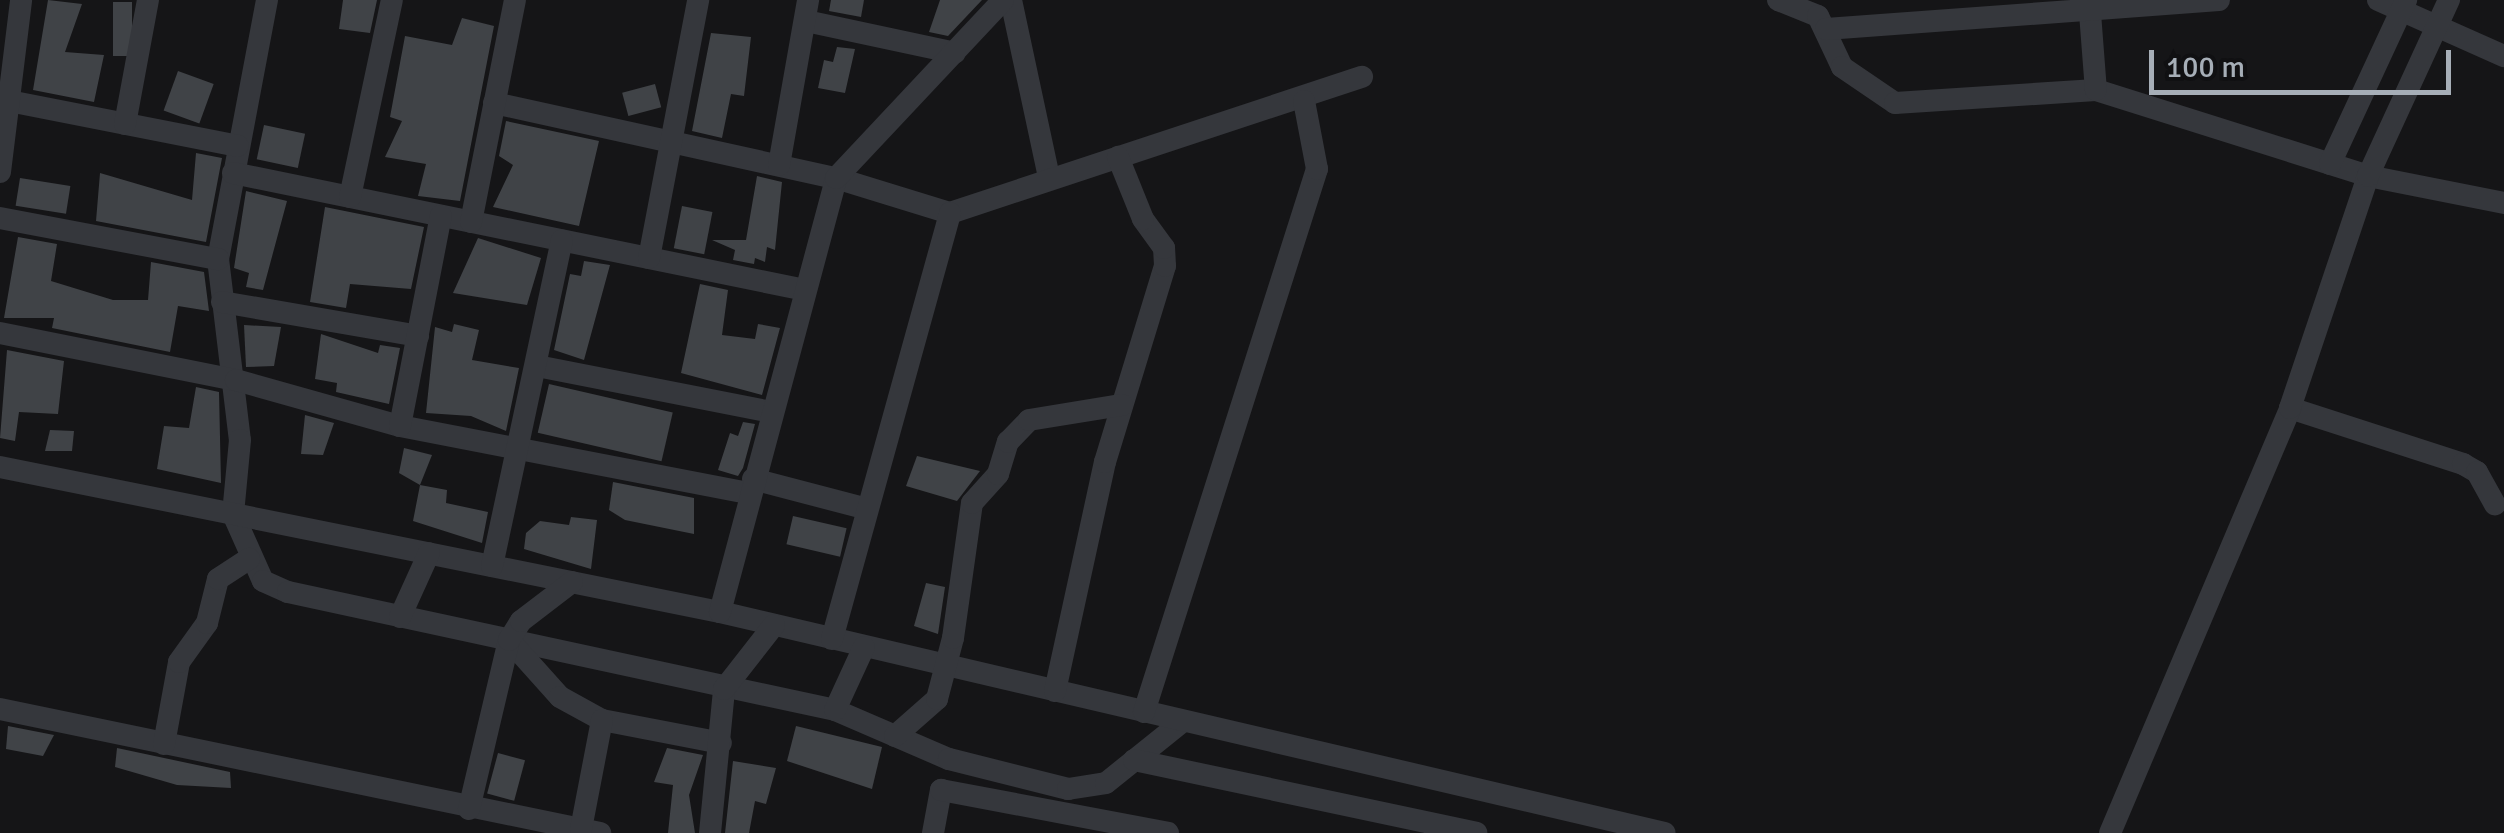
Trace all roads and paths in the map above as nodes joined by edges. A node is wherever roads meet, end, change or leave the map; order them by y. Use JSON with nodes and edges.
{"nodes":[{"id":1,"x":22,"y":0,"type":"edge"},
{"id":2,"x":148,"y":0,"type":"edge"},
{"id":3,"x":268,"y":0,"type":"edge"},
{"id":4,"x":392,"y":0,"type":"edge"},
{"id":5,"x":515,"y":0,"type":"edge"},
{"id":6,"x":698,"y":0,"type":"edge"},
{"id":7,"x":1003,"y":0,"type":"edge"},
{"id":8,"x":1011,"y":0,"type":"edge"},
{"id":9,"x":1778,"y":0,"type":"edge"},
{"id":10,"x":2219,"y":0,"type":"edge"},
{"id":11,"x":2378,"y":0,"type":"edge"},
{"id":12,"x":2449,"y":0,"type":"edge"},
{"id":13,"x":2089,"y":5,"type":"edge"},
{"id":14,"x":2404,"y":5,"type":"edge"},
{"id":15,"x":807,"y":11,"type":"edge"},
{"id":16,"x":1821,"y":15,"type":"edge"},
{"id":17,"x":2437,"y":26,"type":"junction"},
{"id":18,"x":955,"y":53,"type":"junction"},
{"id":19,"x":2504,"y":56,"type":"edge"},
{"id":20,"x":1362,"y":77,"type":"dead end"},
{"id":21,"x":2096,"y":90,"type":"junction"},
{"id":22,"x":9,"y":101,"type":"junction"},
{"id":23,"x":1304,"y":101,"type":"junction"},
{"id":24,"x":494,"y":103,"type":"junction"},
{"id":25,"x":125,"y":124,"type":"junction"},
{"id":26,"x":672,"y":140,"type":"junction"},
{"id":27,"x":238,"y":146,"type":"junction"},
{"id":28,"x":1118,"y":157,"type":"junction"},
{"id":29,"x":779,"y":164,"type":"junction"},
{"id":30,"x":2330,"y":164,"type":"junction"},
{"id":31,"x":0,"y":172,"type":"edge"},
{"id":32,"x":233,"y":173,"type":"junction"},
{"id":33,"x":2368,"y":176,"type":"junction"},
{"id":34,"x":836,"y":178,"type":"junction"},
{"id":35,"x":1049,"y":178,"type":"junction"},
{"id":36,"x":350,"y":197,"type":"junction"},
{"id":37,"x":2501,"y":197,"type":"edge"},
{"id":38,"x":950,"y":213,"type":"junction"},
{"id":39,"x":442,"y":216,"type":"junction"},
{"id":40,"x":0,"y":218,"type":"edge"},
{"id":41,"x":470,"y":222,"type":"junction"},
{"id":42,"x":562,"y":240,"type":"junction"},
{"id":43,"x":649,"y":258,"type":"junction"},
{"id":44,"x":218,"y":259,"type":"junction"},
{"id":45,"x":806,"y":290,"type":"junction"},
{"id":46,"x":222,"y":302,"type":"junction"},
{"id":47,"x":0,"y":333,"type":"edge"},
{"id":48,"x":418,"y":336,"type":"junction"},
{"id":49,"x":537,"y":366,"type":"junction"},
{"id":50,"x":236,"y":380,"type":"junction"},
{"id":51,"x":1122,"y":405,"type":"junction"},
{"id":52,"x":2290,"y":408,"type":"junction"},
{"id":53,"x":772,"y":412,"type":"junction"},
{"id":54,"x":400,"y":426,"type":"junction"},
{"id":55,"x":519,"y":448,"type":"junction"},
{"id":56,"x":0,"y":467,"type":"edge"},
{"id":57,"x":751,"y":486,"type":"junction"},
{"id":58,"x":2496,"y":504,"type":"dead end"},
{"id":59,"x":866,"y":508,"type":"junction"},
{"id":60,"x":233,"y":514,"type":"junction"},
{"id":61,"x":429,"y":553,"type":"junction"},
{"id":62,"x":249,"y":558,"type":"junction"},
{"id":63,"x":492,"y":566,"type":"junction"},
{"id":64,"x":572,"y":582,"type":"junction"},
{"id":65,"x":720,"y":612,"type":"junction"},
{"id":66,"x":400,"y":616,"type":"junction"},
{"id":67,"x":774,"y":625,"type":"junction"},
{"id":68,"x":508,"y":640,"type":"junction"},
{"id":69,"x":832,"y":640,"type":"junction"},
{"id":70,"x":864,"y":647,"type":"junction"},
{"id":71,"x":945,"y":666,"type":"junction"},
{"id":72,"x":724,"y":689,"type":"junction"},
{"id":73,"x":1055,"y":691,"type":"junction"},
{"id":74,"x":0,"y":710,"type":"edge"},
{"id":75,"x":834,"y":710,"type":"junction"},
{"id":76,"x":1144,"y":712,"type":"junction"},
{"id":77,"x":602,"y":720,"type":"junction"},
{"id":78,"x":1184,"y":721,"type":"junction"},
{"id":79,"x":895,"y":736,"type":"junction"},
{"id":80,"x":721,"y":742,"type":"junction"},
{"id":81,"x":164,"y":744,"type":"junction"},
{"id":82,"x":1134,"y":760,"type":"junction"},
{"id":83,"x":469,"y":810,"type":"junction"},
{"id":84,"x":1056,"y":823,"type":"edge"},
{"id":85,"x":590,"y":831,"type":"edge"},
{"id":86,"x":710,"y":833,"type":"edge"},
{"id":87,"x":933,"y":833,"type":"edge"},
{"id":88,"x":1168,"y":833,"type":"edge"},
{"id":89,"x":1476,"y":833,"type":"edge"},
{"id":90,"x":1665,"y":833,"type":"edge"},
{"id":91,"x":2110,"y":833,"type":"edge"}],
"edges":[{"from":1,"to":22,"type":"street"},
{"from":2,"to":25,"type":"street"},
{"from":3,"to":27,"type":"street"},
{"from":4,"to":36,"type":"street"},
{"from":5,"to":24,"type":"street"},
{"from":6,"to":26,"type":"street"},
{"from":7,"to":18,"type":"street"},
{"from":8,"to":35,"type":"street"},
{"from":9,"to":16,"type":"street"},
{"from":10,"to":13,"type":"street"},
{"from":11,"to":14,"type":"street"},
{"from":12,"to":17,"type":"street"},
{"from":13,"to":16,"type":"street"},
{"from":13,"to":21,"type":"street"},
{"from":14,"to":17,"type":"street"},
{"from":14,"to":30,"type":"street"},
{"from":15,"to":18,"type":"street"},
{"from":15,"to":29,"type":"street"},
{"from":16,"to":21,"type":"street"},
{"from":17,"to":19,"type":"street"},
{"from":17,"to":33,"type":"street"},
{"from":18,"to":34,"type":"street"},
{"from":20,"to":23,"type":"street"},
{"from":21,"to":30,"type":"street"},
{"from":22,"to":25,"type":"street"},
{"from":22,"to":31,"type":"street"},
{"from":23,"to":28,"type":"street"},
{"from":23,"to":76,"type":"street"},
{"from":24,"to":26,"type":"street"},
{"from":24,"to":41,"type":"street"},
{"from":25,"to":27,"type":"street"},
{"from":26,"to":29,"type":"street"},
{"from":26,"to":43,"type":"street"},
{"from":27,"to":32,"type":"street"},
{"from":28,"to":35,"type":"street"},
{"from":28,"to":51,"type":"street"},
{"from":29,"to":34,"type":"street"},
{"from":30,"to":33,"type":"street"},
{"from":32,"to":36,"type":"street"},
{"from":32,"to":44,"type":"street"},
{"from":33,"to":37,"type":"street"},
{"from":33,"to":52,"type":"street"},
{"from":34,"to":38,"type":"street"},
{"from":34,"to":45,"type":"street"},
{"from":35,"to":38,"type":"street"},
{"from":36,"to":39,"type":"street"},
{"from":38,"to":59,"type":"street"},
{"from":39,"to":41,"type":"street"},
{"from":39,"to":48,"type":"street"},
{"from":40,"to":44,"type":"street"},
{"from":41,"to":42,"type":"street"},
{"from":42,"to":43,"type":"street"},
{"from":42,"to":49,"type":"street"},
{"from":43,"to":45,"type":"street"},
{"from":44,"to":46,"type":"street"},
{"from":45,"to":53,"type":"street"},
{"from":46,"to":48,"type":"street"},
{"from":46,"to":50,"type":"street"},
{"from":47,"to":50,"type":"street"},
{"from":48,"to":54,"type":"street"},
{"from":49,"to":53,"type":"street"},
{"from":49,"to":55,"type":"street"},
{"from":50,"to":54,"type":"street"},
{"from":50,"to":60,"type":"street"},
{"from":51,"to":71,"type":"street"},
{"from":51,"to":73,"type":"street"},
{"from":52,"to":58,"type":"street"},
{"from":52,"to":91,"type":"street"},
{"from":53,"to":57,"type":"street"},
{"from":54,"to":55,"type":"street"},
{"from":55,"to":57,"type":"street"},
{"from":55,"to":63,"type":"street"},
{"from":56,"to":60,"type":"street"},
{"from":57,"to":59,"type":"street"},
{"from":57,"to":65,"type":"street"},
{"from":59,"to":69,"type":"street"},
{"from":60,"to":61,"type":"street"},
{"from":60,"to":62,"type":"street"},
{"from":61,"to":63,"type":"street"},
{"from":61,"to":66,"type":"street"},
{"from":62,"to":66,"type":"street"},
{"from":62,"to":81,"type":"street"},
{"from":63,"to":64,"type":"street"},
{"from":64,"to":65,"type":"street"},
{"from":64,"to":68,"type":"street"},
{"from":65,"to":67,"type":"street"},
{"from":66,"to":68,"type":"street"},
{"from":67,"to":69,"type":"street"},
{"from":67,"to":72,"type":"street"},
{"from":68,"to":72,"type":"street"},
{"from":68,"to":77,"type":"street"},
{"from":68,"to":83,"type":"street"},
{"from":69,"to":70,"type":"street"},
{"from":70,"to":71,"type":"street"},
{"from":70,"to":75,"type":"street"},
{"from":71,"to":73,"type":"street"},
{"from":71,"to":79,"type":"street"},
{"from":72,"to":75,"type":"street"},
{"from":72,"to":80,"type":"street"},
{"from":73,"to":76,"type":"street"},
{"from":74,"to":81,"type":"street"},
{"from":75,"to":79,"type":"street"},
{"from":76,"to":78,"type":"street"},
{"from":77,"to":80,"type":"street"},
{"from":77,"to":85,"type":"street"},
{"from":78,"to":82,"type":"street"},
{"from":78,"to":90,"type":"street"},
{"from":79,"to":82,"type":"street"},
{"from":80,"to":86,"type":"street"},
{"from":81,"to":83,"type":"street"},
{"from":82,"to":89,"type":"street"},
{"from":83,"to":85,"type":"street"},
{"from":84,"to":87,"type":"street"},
{"from":84,"to":88,"type":"street"}]}
